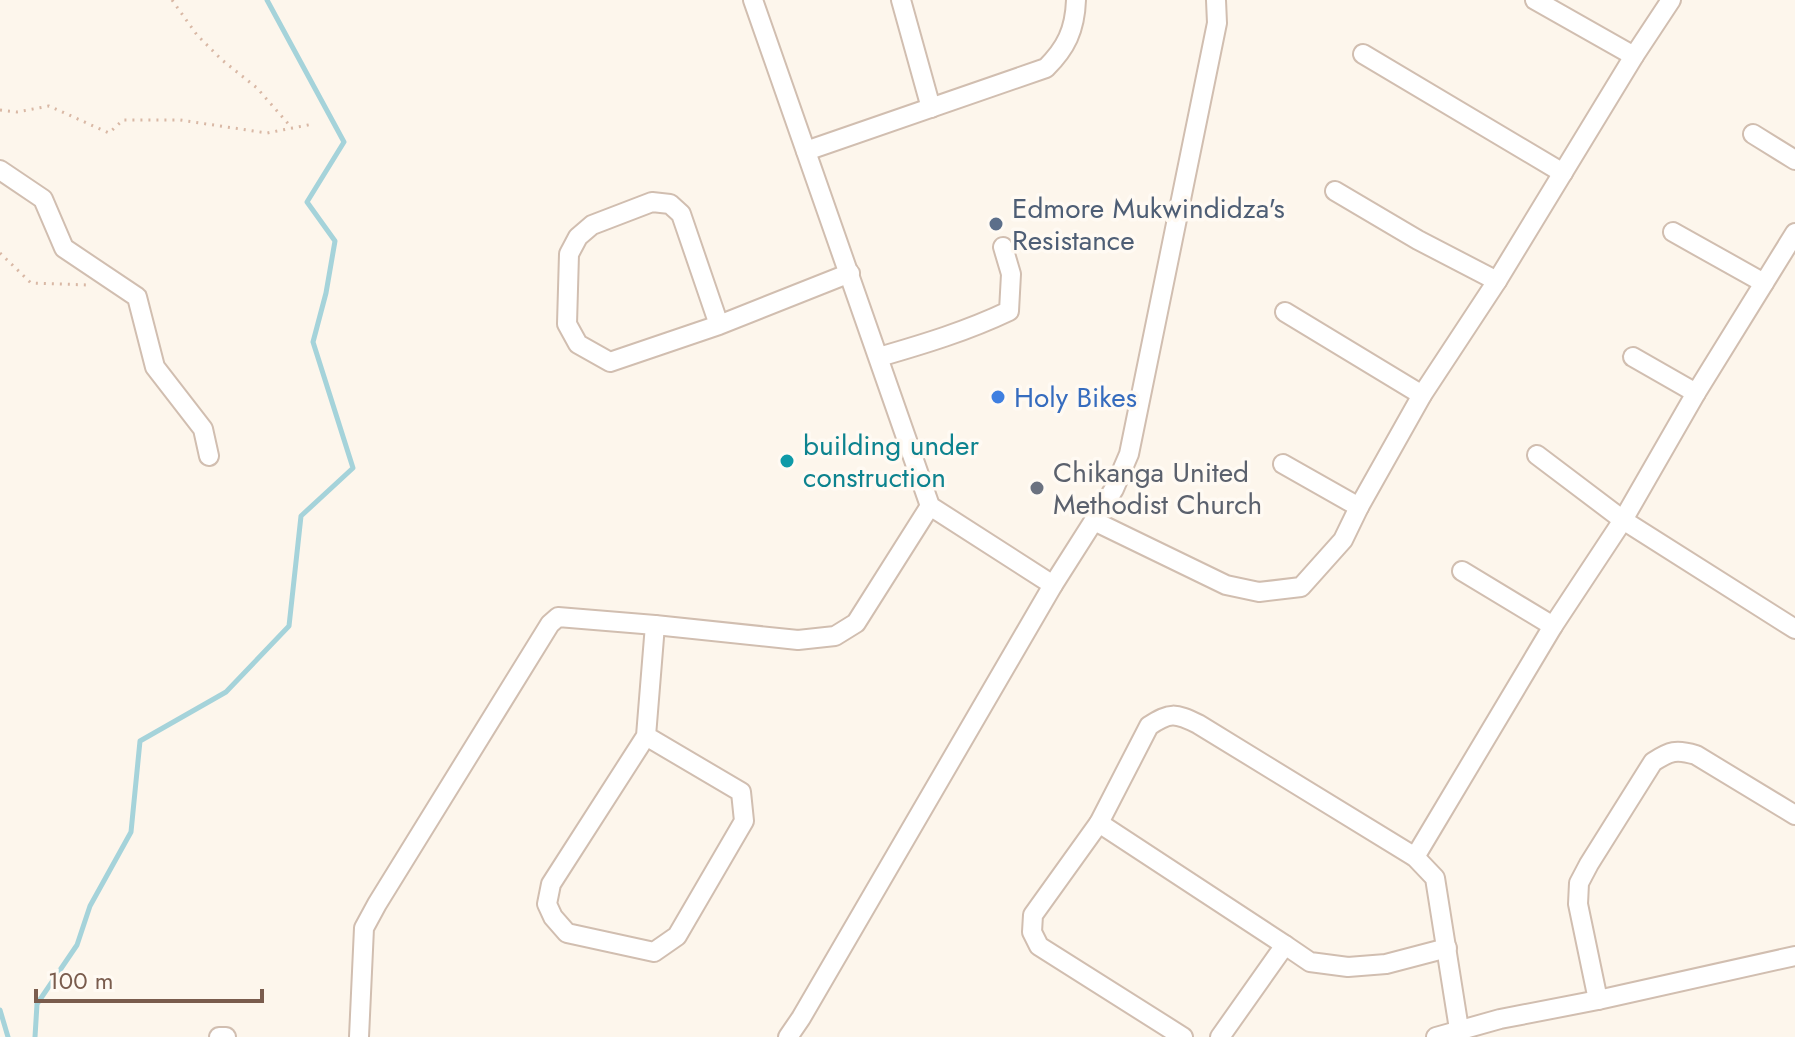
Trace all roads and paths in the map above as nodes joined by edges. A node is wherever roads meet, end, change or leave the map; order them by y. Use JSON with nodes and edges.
{"nodes":[{"id":1,"x":172,"y":0,"type":"edge"},
{"id":2,"x":753,"y":0,"type":"edge"},
{"id":3,"x":901,"y":0,"type":"edge"},
{"id":4,"x":1076,"y":0,"type":"edge"},
{"id":5,"x":1216,"y":0,"type":"edge"},
{"id":6,"x":1535,"y":0,"type":"edge"},
{"id":7,"x":1671,"y":0,"type":"edge"},
{"id":8,"x":1363,"y":54,"type":"dead end"},
{"id":9,"x":1634,"y":56,"type":"junction"},
{"id":10,"x":931,"y":108,"type":"junction"},
{"id":11,"x":0,"y":110,"type":"edge"},
{"id":12,"x":313,"y":124,"type":"dead end"},
{"id":13,"x":292,"y":128,"type":"junction"},
{"id":14,"x":1753,"y":134,"type":"dead end"},
{"id":15,"x":806,"y":151,"type":"junction"},
{"id":16,"x":1795,"y":160,"type":"edge"},
{"id":17,"x":0,"y":170,"type":"edge"},
{"id":18,"x":1563,"y":173,"type":"junction"},
{"id":19,"x":1335,"y":191,"type":"dead end"},
{"id":20,"x":1673,"y":232,"type":"dead end"},
{"id":21,"x":1795,"y":233,"type":"edge"},
{"id":22,"x":1003,"y":247,"type":"dead end"},
{"id":23,"x":0,"y":253,"type":"edge"},
{"id":24,"x":850,"y":273,"type":"junction"},
{"id":25,"x":1497,"y":281,"type":"junction"},
{"id":26,"x":1764,"y":283,"type":"junction"},
{"id":27,"x":91,"y":285,"type":"dead end"},
{"id":28,"x":1285,"y":312,"type":"dead end"},
{"id":29,"x":719,"y":325,"type":"junction"},
{"id":30,"x":879,"y":357,"type":"junction"},
{"id":31,"x":1633,"y":357,"type":"dead end"},
{"id":32,"x":1696,"y":393,"type":"junction"},
{"id":33,"x":1422,"y":395,"type":"junction"},
{"id":34,"x":1537,"y":455,"type":"dead end"},
{"id":35,"x":209,"y":456,"type":"dead end"},
{"id":36,"x":1283,"y":464,"type":"dead end"},
{"id":37,"x":930,"y":506,"type":"junction"},
{"id":38,"x":1359,"y":507,"type":"junction"},
{"id":39,"x":1623,"y":520,"type":"junction"},
{"id":40,"x":1094,"y":521,"type":"junction"},
{"id":41,"x":1462,"y":571,"type":"dead end"},
{"id":42,"x":1053,"y":585,"type":"junction"},
{"id":43,"x":655,"y":625,"type":"junction"},
{"id":44,"x":1553,"y":626,"type":"junction"},
{"id":45,"x":1795,"y":629,"type":"edge"},
{"id":46,"x":646,"y":736,"type":"junction"},
{"id":47,"x":1795,"y":815,"type":"edge"},
{"id":48,"x":1099,"y":823,"type":"junction"},
{"id":49,"x":1415,"y":857,"type":"junction"},
{"id":50,"x":1285,"y":945,"type":"junction"},
{"id":51,"x":1447,"y":948,"type":"junction"},
{"id":52,"x":1795,"y":956,"type":"edge"},
{"id":53,"x":1598,"y":1000,"type":"junction"},
{"id":54,"x":801,"y":1018,"type":"junction"},
{"id":55,"x":1459,"y":1029,"type":"junction"},
{"id":56,"x":219,"y":1037,"type":"edge"},
{"id":57,"x":226,"y":1037,"type":"edge"},
{"id":58,"x":359,"y":1037,"type":"edge"},
{"id":59,"x":788,"y":1037,"type":"edge"},
{"id":60,"x":805,"y":1037,"type":"edge"},
{"id":61,"x":1183,"y":1037,"type":"edge"},
{"id":62,"x":1220,"y":1037,"type":"edge"},
{"id":63,"x":1436,"y":1037,"type":"edge"}],
"edges":[{"from":1,"to":13,"type":"path"},
{"from":2,"to":15,"type":"street"},
{"from":3,"to":10,"type":"street"},
{"from":4,"to":10,"type":"street"},
{"from":5,"to":40,"type":"street"},
{"from":6,"to":9,"type":"street"},
{"from":7,"to":9,"type":"street"},
{"from":8,"to":18,"type":"street"},
{"from":9,"to":18,"type":"street"},
{"from":10,"to":15,"type":"street"},
{"from":11,"to":13,"type":"path"},
{"from":12,"to":13,"type":"path"},
{"from":14,"to":16,"type":"street"},
{"from":15,"to":24,"type":"street"},
{"from":17,"to":35,"type":"street"},
{"from":18,"to":25,"type":"street"},
{"from":19,"to":25,"type":"street"},
{"from":20,"to":26,"type":"street"},
{"from":21,"to":26,"type":"street"},
{"from":22,"to":30,"type":"street"},
{"from":23,"to":27,"type":"path"},
{"from":24,"to":29,"type":"street"},
{"from":24,"to":30,"type":"street"},
{"from":25,"to":33,"type":"street"},
{"from":26,"to":32,"type":"street"},
{"from":28,"to":33,"type":"street"},
{"from":29,"to":29,"type":"street"},
{"from":30,"to":37,"type":"street"},
{"from":31,"to":32,"type":"street"},
{"from":32,"to":39,"type":"street"},
{"from":33,"to":38,"type":"street"},
{"from":34,"to":39,"type":"street"},
{"from":36,"to":38,"type":"street"},
{"from":37,"to":42,"type":"street"},
{"from":37,"to":43,"type":"street"},
{"from":38,"to":40,"type":"street"},
{"from":39,"to":44,"type":"street"},
{"from":39,"to":45,"type":"street"},
{"from":40,"to":42,"type":"street"},
{"from":41,"to":44,"type":"street"},
{"from":42,"to":54,"type":"street"},
{"from":43,"to":46,"type":"street"},
{"from":43,"to":58,"type":"street"},
{"from":44,"to":49,"type":"street"},
{"from":46,"to":46,"type":"street"},
{"from":47,"to":53,"type":"street"},
{"from":48,"to":49,"type":"street"},
{"from":48,"to":50,"type":"street"},
{"from":48,"to":61,"type":"street"},
{"from":49,"to":51,"type":"street"},
{"from":50,"to":51,"type":"street"},
{"from":50,"to":62,"type":"street"},
{"from":51,"to":55,"type":"street"},
{"from":52,"to":53,"type":"street"},
{"from":53,"to":55,"type":"street"},
{"from":54,"to":59,"type":"street"},
{"from":54,"to":60,"type":"street"},
{"from":55,"to":63,"type":"street"},
{"from":56,"to":57,"type":"street"}]}
